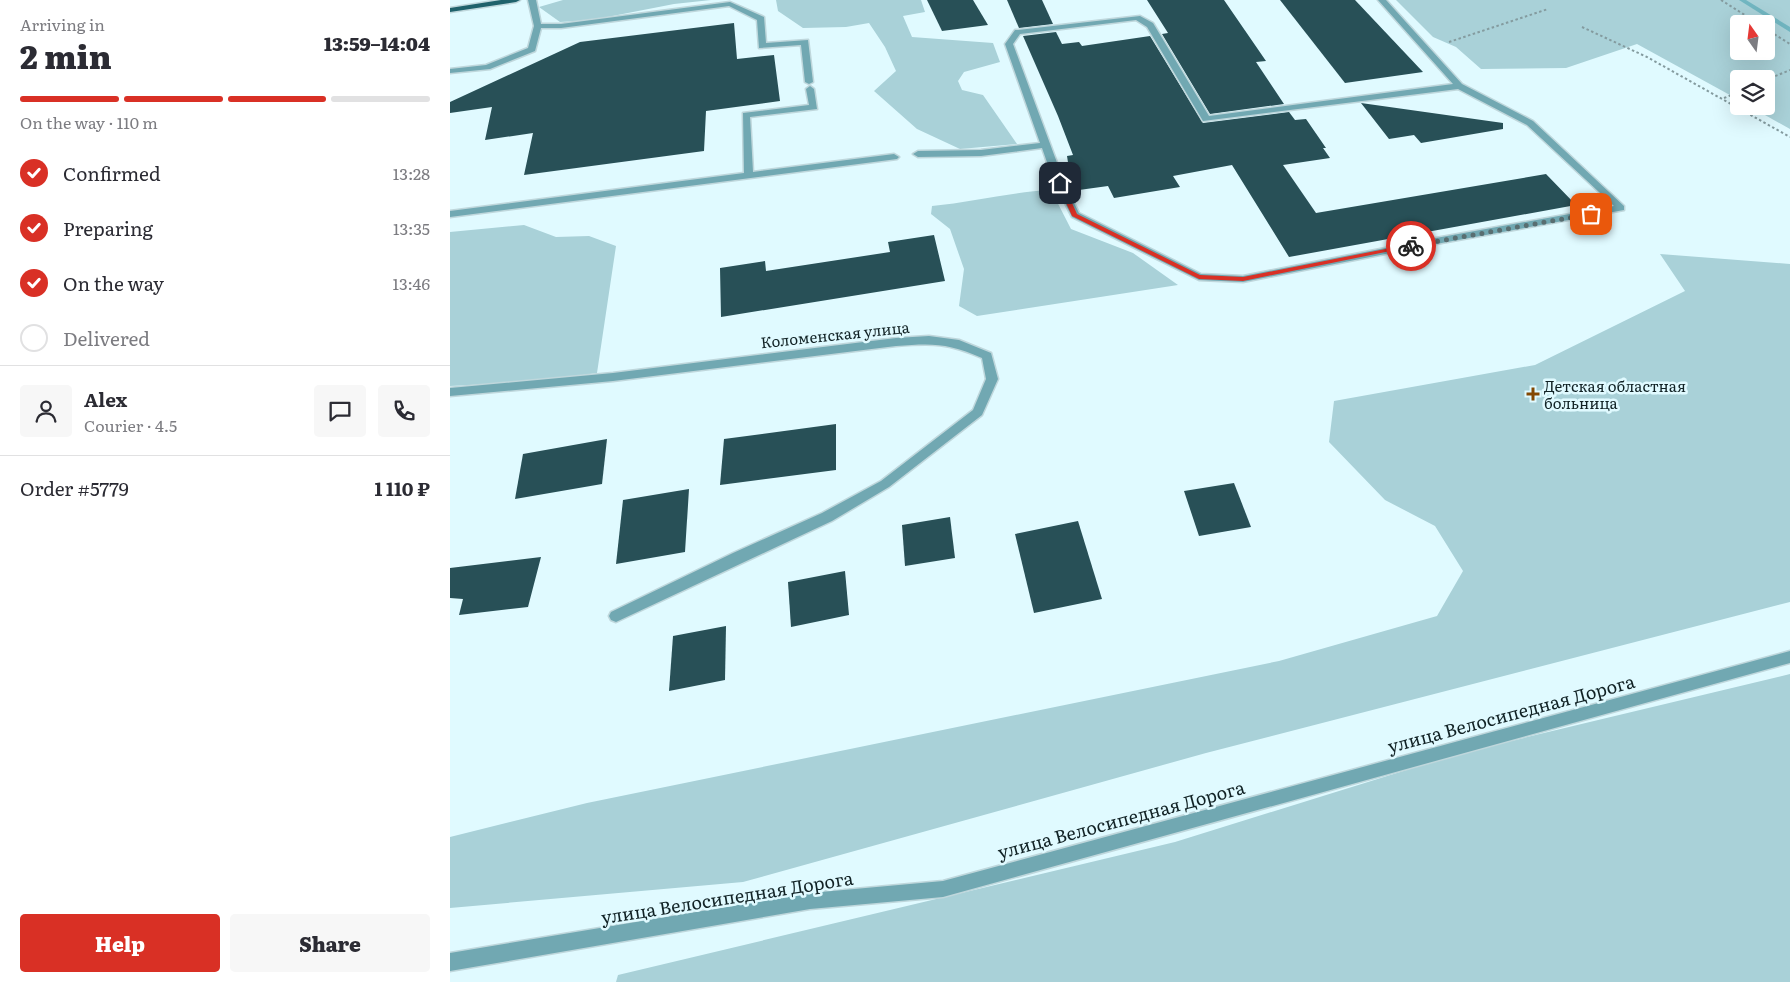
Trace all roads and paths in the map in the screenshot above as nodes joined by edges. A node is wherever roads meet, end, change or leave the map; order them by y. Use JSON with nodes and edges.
{"nodes":[{"id":1,"x":516,"y":0,"type":"edge"},
{"id":2,"x":532,"y":0,"type":"edge"},
{"id":3,"x":1382,"y":0,"type":"edge"},
{"id":4,"x":1721,"y":0,"type":"edge"},
{"id":5,"x":1548,"y":9,"type":"dead end"},
{"id":6,"x":450,"y":10,"type":"edge"},
{"id":7,"x":1744,"y":15,"type":"edge"},
{"id":8,"x":538,"y":26,"type":"junction"},
{"id":9,"x":1582,"y":27,"type":"dead end"},
{"id":10,"x":1775,"y":35,"type":"edge"},
{"id":11,"x":1446,"y":43,"type":"dead end"},
{"id":12,"x":1790,"y":44,"type":"edge"},
{"id":13,"x":1790,"y":70,"type":"edge"},
{"id":14,"x":450,"y":71,"type":"edge"},
{"id":15,"x":1775,"y":76,"type":"edge"},
{"id":16,"x":1458,"y":86,"type":"junction"},
{"id":17,"x":1730,"y":95,"type":"edge"},
{"id":18,"x":1723,"y":98,"type":"junction"},
{"id":19,"x":1790,"y":137,"type":"edge"},
{"id":20,"x":1046,"y":145,"type":"junction"},
{"id":21,"x":918,"y":154,"type":"dead end"},
{"id":22,"x":894,"y":157,"type":"dead end"},
{"id":23,"x":1054,"y":168,"type":"dead end"},
{"id":24,"x":749,"y":175,"type":"junction"},
{"id":25,"x":1060,"y":183,"type":"dead end"},
{"id":26,"x":450,"y":214,"type":"edge"},
{"id":27,"x":450,"y":392,"type":"edge"},
{"id":28,"x":616,"y":616,"type":"dead end"},
{"id":29,"x":1790,"y":657,"type":"edge"},
{"id":30,"x":450,"y":962,"type":"edge"}],
"edges":[{"from":1,"to":6,"type":"main road"},
{"from":2,"to":8,"type":"street"},
{"from":3,"to":16,"type":"street"},
{"from":4,"to":7,"type":"path"},
{"from":5,"to":11,"type":"path"},
{"from":8,"to":14,"type":"street"},
{"from":8,"to":24,"type":"street"},
{"from":9,"to":18,"type":"path"},
{"from":10,"to":12,"type":"path"},
{"from":13,"to":15,"type":"path"},
{"from":16,"to":20,"type":"street"},
{"from":16,"to":25,"type":"street"},
{"from":17,"to":18,"type":"path"},
{"from":18,"to":19,"type":"path"},
{"from":20,"to":21,"type":"street"},
{"from":20,"to":23,"type":"street"},
{"from":22,"to":24,"type":"street"},
{"from":24,"to":26,"type":"street"},
{"from":27,"to":28,"type":"street","name":"Коломенская улица"},
{"from":29,"to":30,"type":"street","name":"улица Велосипедная Дорога"}]}
